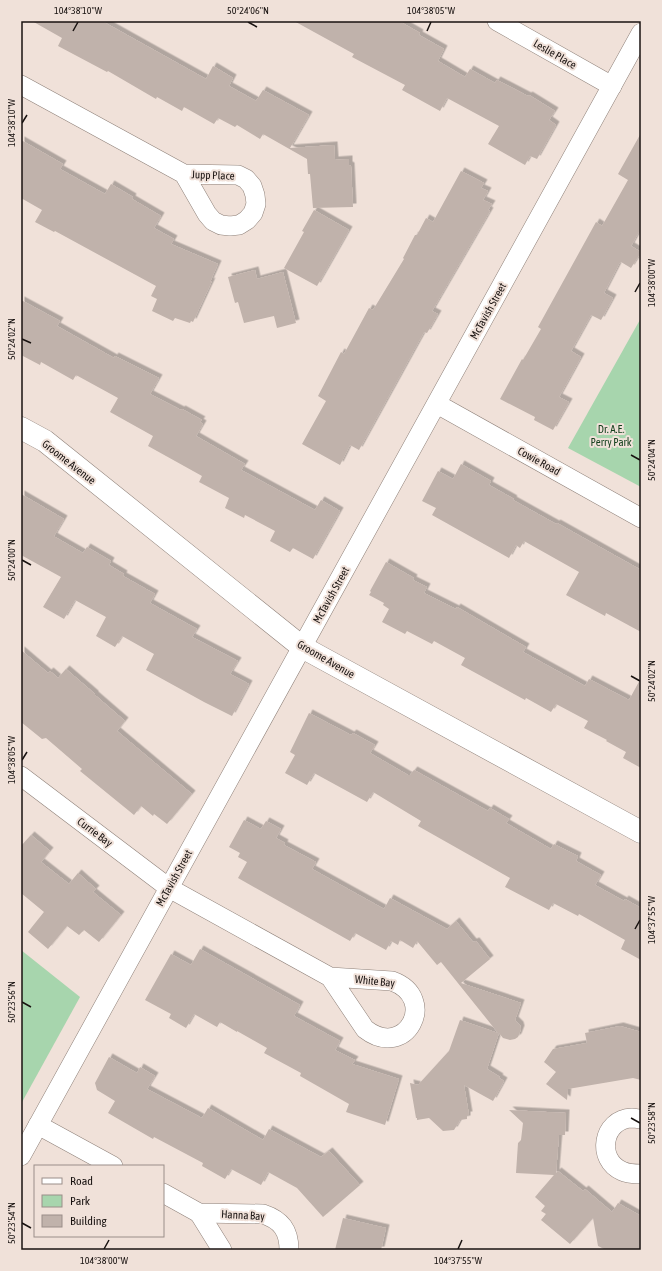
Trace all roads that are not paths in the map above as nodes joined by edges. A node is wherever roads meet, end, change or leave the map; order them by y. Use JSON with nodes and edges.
{"nodes":[{"id":1,"x":497,"y":21,"type":"edge"},
{"id":2,"x":641,"y":33,"type":"edge"},
{"id":3,"x":21,"y":84,"type":"edge"},
{"id":4,"x":612,"y":86,"type":"junction"},
{"id":5,"x":184,"y":174,"type":"dead end"},
{"id":6,"x":437,"y":404,"type":"junction"},
{"id":7,"x":21,"y":428,"type":"edge"},
{"id":8,"x":641,"y":518,"type":"edge"},
{"id":9,"x":302,"y":647,"type":"junction"},
{"id":10,"x":21,"y":776,"type":"edge"},
{"id":11,"x":641,"y":832,"type":"edge"},
{"id":12,"x":169,"y":888,"type":"junction"},
{"id":13,"x":330,"y":977,"type":"dead end"},
{"id":14,"x":641,"y":1119,"type":"edge"},
{"id":15,"x":38,"y":1125,"type":"junction"},
{"id":16,"x":21,"y":1156,"type":"edge"},
{"id":17,"x":111,"y":1165,"type":"edge"},
{"id":18,"x":641,"y":1174,"type":"edge"},
{"id":19,"x":164,"y":1195,"type":"edge"},
{"id":20,"x":199,"y":1213,"type":"junction"},
{"id":21,"x":222,"y":1250,"type":"edge"},
{"id":22,"x":289,"y":1250,"type":"edge"}],
"edges":[{"from":1,"to":4,"type":"street","name":"Leslie Place"},
{"from":2,"to":4,"type":"street","name":"McTavish Street"},
{"from":3,"to":5,"type":"street","name":"Jupp Place"},
{"from":4,"to":6,"type":"street","name":"McTavish Street"},
{"from":6,"to":8,"type":"street","name":"Cowie Road"},
{"from":6,"to":9,"type":"street","name":"McTavish Street"},
{"from":7,"to":9,"type":"street","name":"Groome Avenue"},
{"from":9,"to":11,"type":"street","name":"Groome Avenue"},
{"from":9,"to":12,"type":"street","name":"McTavish Street"},
{"from":10,"to":12,"type":"street","name":"Currie Bay"},
{"from":12,"to":13,"type":"street"},
{"from":12,"to":15,"type":"street","name":"McTavish Street"},
{"from":14,"to":18,"type":"street"},
{"from":15,"to":16,"type":"street","name":"McTavish Street"},
{"from":15,"to":17,"type":"street"},
{"from":19,"to":20,"type":"street","name":"Hanna Bay"},
{"from":20,"to":21,"type":"street","name":"Hanna Bay"},
{"from":20,"to":22,"type":"street","name":"Hanna Bay"}]}
